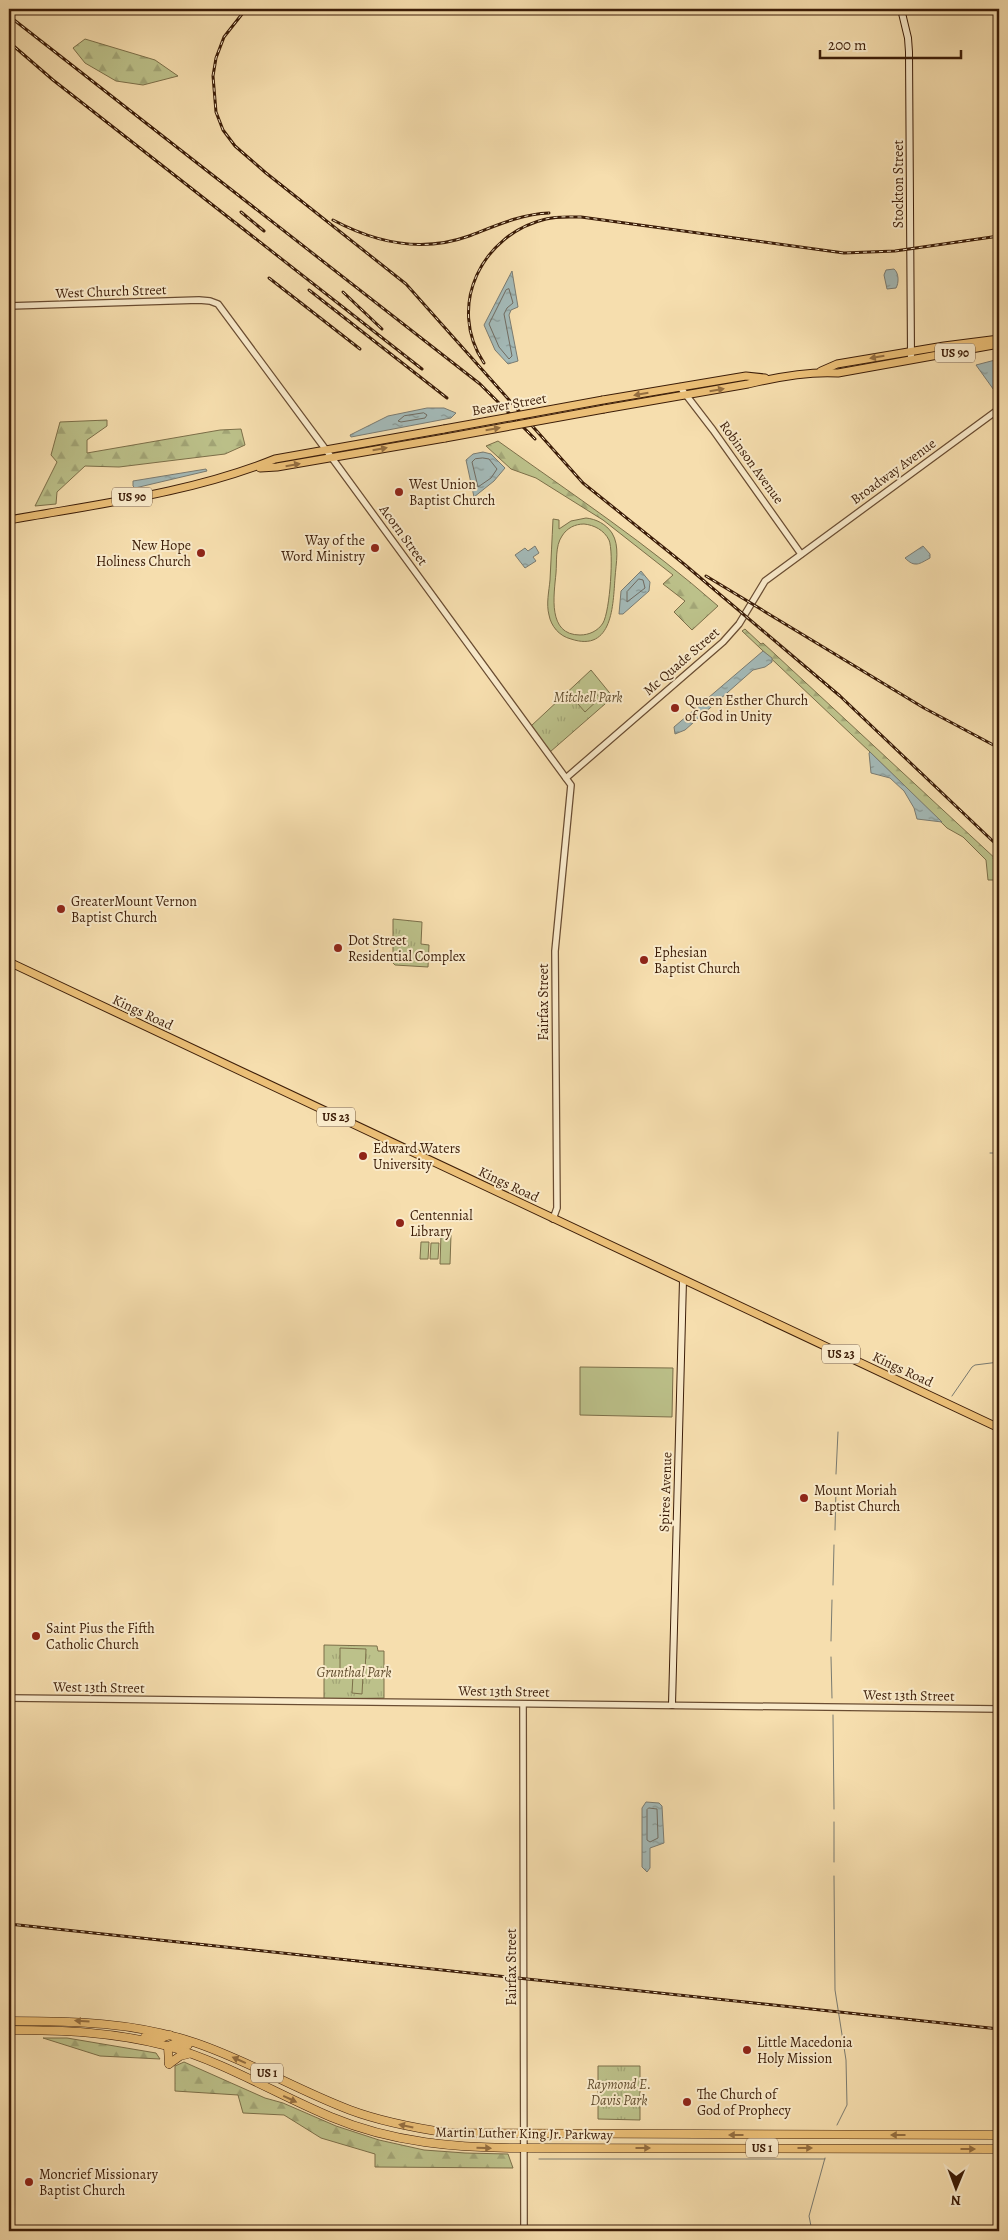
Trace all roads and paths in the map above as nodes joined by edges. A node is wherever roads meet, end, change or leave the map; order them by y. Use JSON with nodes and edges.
{"nodes":[{"id":1,"x":901,"y":9,"type":"edge"},
{"id":2,"x":214,"y":302,"type":"joint"},
{"id":3,"x":9,"y":306,"type":"edge"},
{"id":4,"x":999,"y":339,"type":"edge"},
{"id":5,"x":999,"y":344,"type":"edge"},
{"id":6,"x":911,"y":351,"type":"junction"},
{"id":7,"x":911,"y":360,"type":"junction"},
{"id":8,"x":818,"y":372,"type":"junction"},
{"id":9,"x":770,"y":378,"type":"junction"},
{"id":10,"x":680,"y":387,"type":"junction"},
{"id":11,"x":686,"y":395,"type":"junction"},
{"id":12,"x":999,"y":409,"type":"edge"},
{"id":13,"x":326,"y":450,"type":"junction"},
{"id":14,"x":332,"y":458,"type":"junction"},
{"id":15,"x":254,"y":468,"type":"junction"},
{"id":16,"x":9,"y":520,"type":"edge"},
{"id":17,"x":801,"y":554,"type":"junction"},
{"id":18,"x":566,"y":778,"type":"junction"},
{"id":19,"x":571,"y":785,"type":"joint"},
{"id":20,"x":9,"y":962,"type":"edge"},
{"id":21,"x":553,"y":1219,"type":"junction"},
{"id":22,"x":683,"y":1280,"type":"junction"},
{"id":23,"x":999,"y":1428,"type":"edge"},
{"id":24,"x":9,"y":1698,"type":"edge"},
{"id":25,"x":523,"y":1704,"type":"junction"},
{"id":26,"x":672,"y":1705,"type":"junction"},
{"id":27,"x":999,"y":1709,"type":"edge"},
{"id":28,"x":9,"y":2021,"type":"edge"},
{"id":29,"x":9,"y":2030,"type":"edge"},
{"id":30,"x":106,"y":2034,"type":"junction"},
{"id":31,"x":170,"y":2035,"type":"junction"},
{"id":32,"x":168,"y":2047,"type":"junction"},
{"id":33,"x":208,"y":2047,"type":"junction"},
{"id":34,"x":188,"y":2054,"type":"junction"},
{"id":35,"x":524,"y":2134,"type":"junction"},
{"id":36,"x":999,"y":2135,"type":"edge"},
{"id":37,"x":524,"y":2148,"type":"junction"},
{"id":38,"x":999,"y":2149,"type":"edge"},
{"id":39,"x":524,"y":2231,"type":"edge"}],
"edges":[{"from":1,"to":6,"type":"main road","name":"Stockton Street"},
{"from":2,"to":3,"type":"street","name":"West Church Street"},
{"from":2,"to":13,"type":"street","name":"Acorn Street"},
{"from":4,"to":6,"type":"main road","name":"Beaver Street","number":"US 90"},
{"from":5,"to":7,"type":"main road","name":"Beaver Street","number":"US 90"},
{"from":6,"to":7,"type":"main road","name":"Stockton Street"},
{"from":6,"to":8,"type":"main road","name":"Beaver Street","number":"US 90","one_way":true},
{"from":7,"to":8,"type":"main road","name":"Beaver Street","number":"US 90"},
{"from":8,"to":9,"type":"main road","name":"Beaver Street","number":"US 90"},
{"from":9,"to":10,"type":"main road","name":"Beaver Street","number":"US 90"},
{"from":11,"to":9,"type":"main road","name":"Beaver Street","number":"US 90","one_way":true},
{"from":10,"to":11,"type":"street","name":"Robinson Avenue"},
{"from":10,"to":13,"type":"main road","name":"Beaver Street","number":"US 90","one_way":true,"bridge":true},
{"from":14,"to":11,"type":"main road","name":"Beaver Street","number":"US 90","one_way":true,"bridge":true},
{"from":11,"to":17,"type":"street","name":"Robinson Avenue"},
{"from":12,"to":17,"type":"street","name":"Broadway Avenue"},
{"from":13,"to":14,"type":"street","name":"Acorn Street"},
{"from":13,"to":15,"type":"main road","name":"Beaver Street","number":"US 90"},
{"from":15,"to":14,"type":"main road","name":"Beaver Street","number":"US 90","one_way":true},
{"from":14,"to":18,"type":"street","name":"Acorn Street"},
{"from":15,"to":16,"type":"main road","name":"Beaver Street","number":"US 90"},
{"from":17,"to":18,"type":"street","name":"Mc Quade Street"},
{"from":18,"to":19,"type":"street","name":"Acorn Street"},
{"from":19,"to":21,"type":"street","name":"Fairfax Street"},
{"from":20,"to":21,"type":"main road","name":"Kings Road","number":"US 23"},
{"from":21,"to":22,"type":"main road","name":"Kings Road","number":"US 23"},
{"from":22,"to":23,"type":"main road","name":"Kings Road","number":"US 23"},
{"from":22,"to":26,"type":"main road","name":"Spires Avenue"},
{"from":24,"to":25,"type":"street","name":"West 13th Street"},
{"from":25,"to":26,"type":"street","name":"West 13th Street"},
{"from":25,"to":35,"type":"street","name":"Fairfax Street"},
{"from":26,"to":27,"type":"street","name":"West 13th Street"},
{"from":31,"to":28,"type":"highway","name":"Martin Luther King Jr. Parkway","number":"US 1","one_way":true},
{"from":29,"to":30,"type":"highway","name":"Martin Luther King Jr. Parkway","number":"US 1"},
{"from":30,"to":31,"type":"highway"},
{"from":30,"to":32,"type":"highway","name":"Martin Luther King Jr. Parkway","number":"US 1"},
{"from":31,"to":33,"type":"highway","name":"Martin Luther King Jr. Parkway","number":"US 1"},
{"from":32,"to":33,"type":"highway"},
{"from":32,"to":34,"type":"highway","name":"Martin Luther King Jr. Parkway","number":"US 1"},
{"from":32,"to":34,"type":"highway"},
{"from":35,"to":33,"type":"highway","name":"Martin Luther King Jr. Parkway","number":"US 1","one_way":true},
{"from":34,"to":37,"type":"highway","name":"Martin Luther King Jr. Parkway","number":"US 1","one_way":true},
{"from":36,"to":35,"type":"highway","name":"Martin Luther King Jr. Parkway","number":"US 1","one_way":true},
{"from":35,"to":37,"type":"street","name":"Fairfax Street"},
{"from":37,"to":38,"type":"highway","name":"Martin Luther King Jr. Parkway","number":"US 1","one_way":true},
{"from":37,"to":39,"type":"street","name":"Fairfax Street"}]}
